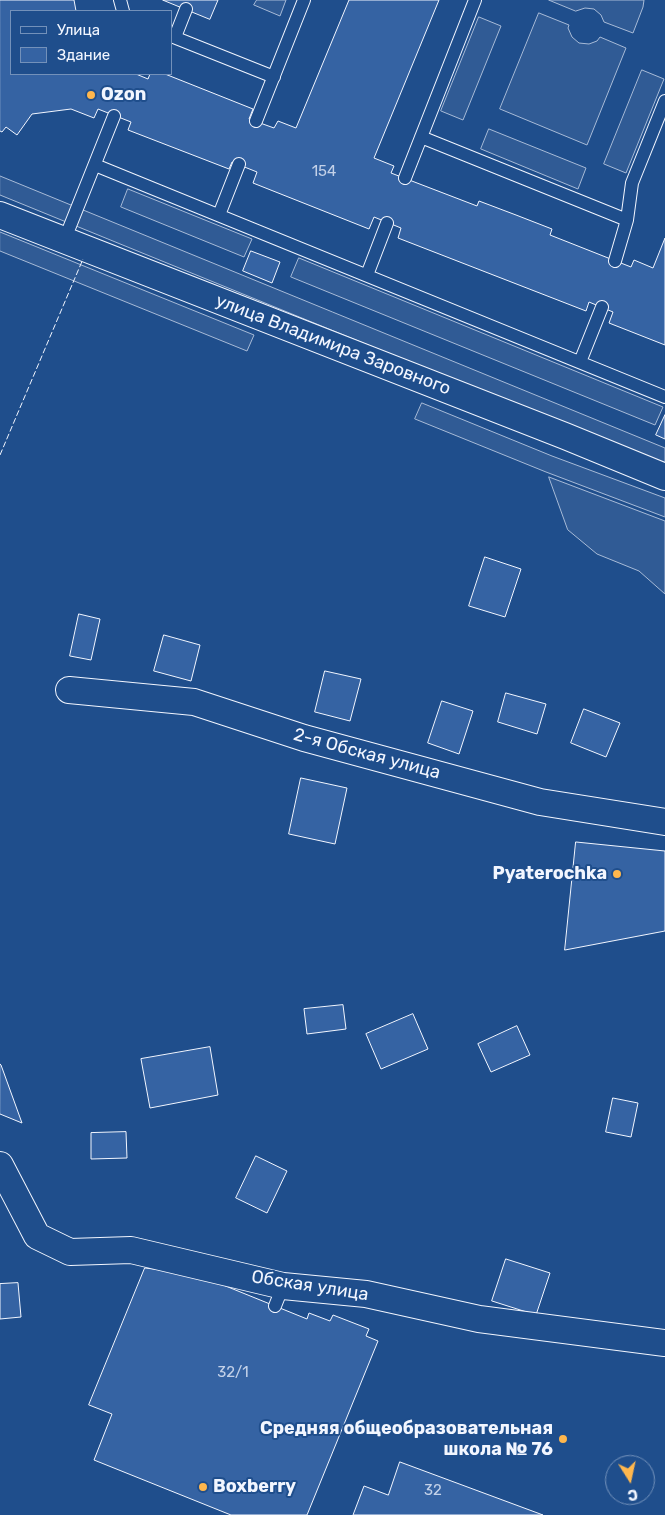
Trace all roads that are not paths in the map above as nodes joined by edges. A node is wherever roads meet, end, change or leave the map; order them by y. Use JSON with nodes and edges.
{"nodes":[{"id":1,"x":304,"y":0,"type":"edge"},
{"id":2,"x":475,"y":0,"type":"edge"},
{"id":3,"x":186,"y":9,"type":"dead end"},
{"id":4,"x":173,"y":37,"type":"edge"},
{"id":5,"x":274,"y":77,"type":"junction"},
{"id":6,"x":665,"y":101,"type":"edge"},
{"id":7,"x":114,"y":116,"type":"dead end"},
{"id":8,"x":256,"y":121,"type":"dead end"},
{"id":9,"x":421,"y":137,"type":"junction"},
{"id":10,"x":239,"y":164,"type":"dead end"},
{"id":11,"x":95,"y":165,"type":"junction"},
{"id":12,"x":405,"y":178,"type":"dead end"},
{"id":13,"x":219,"y":215,"type":"junction"},
{"id":14,"x":0,"y":216,"type":"edge"},
{"id":15,"x":627,"y":220,"type":"junction"},
{"id":16,"x":387,"y":223,"type":"dead end"},
{"id":17,"x":64,"y":241,"type":"junction"},
{"id":18,"x":615,"y":261,"type":"dead end"},
{"id":19,"x":367,"y":275,"type":"junction"},
{"id":20,"x":602,"y":307,"type":"dead end"},
{"id":21,"x":580,"y":362,"type":"junction"},
{"id":22,"x":665,"y":397,"type":"edge"},
{"id":23,"x":665,"y":477,"type":"edge"},
{"id":24,"x":69,"y":690,"type":"dead end"},
{"id":25,"x":665,"y":822,"type":"edge"},
{"id":26,"x":0,"y":1165,"type":"edge"},
{"id":27,"x":665,"y":1343,"type":"edge"}],
"edges":[{"from":1,"to":5,"type":"lane"},
{"from":2,"to":9,"type":"lane"},
{"from":3,"to":4,"type":"lane"},
{"from":4,"to":5,"type":"lane"},
{"from":5,"to":8,"type":"lane"},
{"from":6,"to":15,"type":"lane"},
{"from":7,"to":11,"type":"lane"},
{"from":9,"to":12,"type":"lane"},
{"from":9,"to":15,"type":"lane"},
{"from":10,"to":13,"type":"lane"},
{"from":11,"to":13,"type":"lane"},
{"from":11,"to":17,"type":"lane"},
{"from":13,"to":19,"type":"lane"},
{"from":14,"to":17,"type":"street","name":"улица Владимира Заровного"},
{"from":15,"to":18,"type":"lane"},
{"from":16,"to":19,"type":"lane"},
{"from":17,"to":23,"type":"street","name":"улица Владимира Заровного"},
{"from":19,"to":21,"type":"lane"},
{"from":20,"to":21,"type":"lane"},
{"from":21,"to":22,"type":"lane"},
{"from":24,"to":25,"type":"street","name":"2-я Обская улица"},
{"from":26,"to":27,"type":"street","name":"Обская улица"}]}
